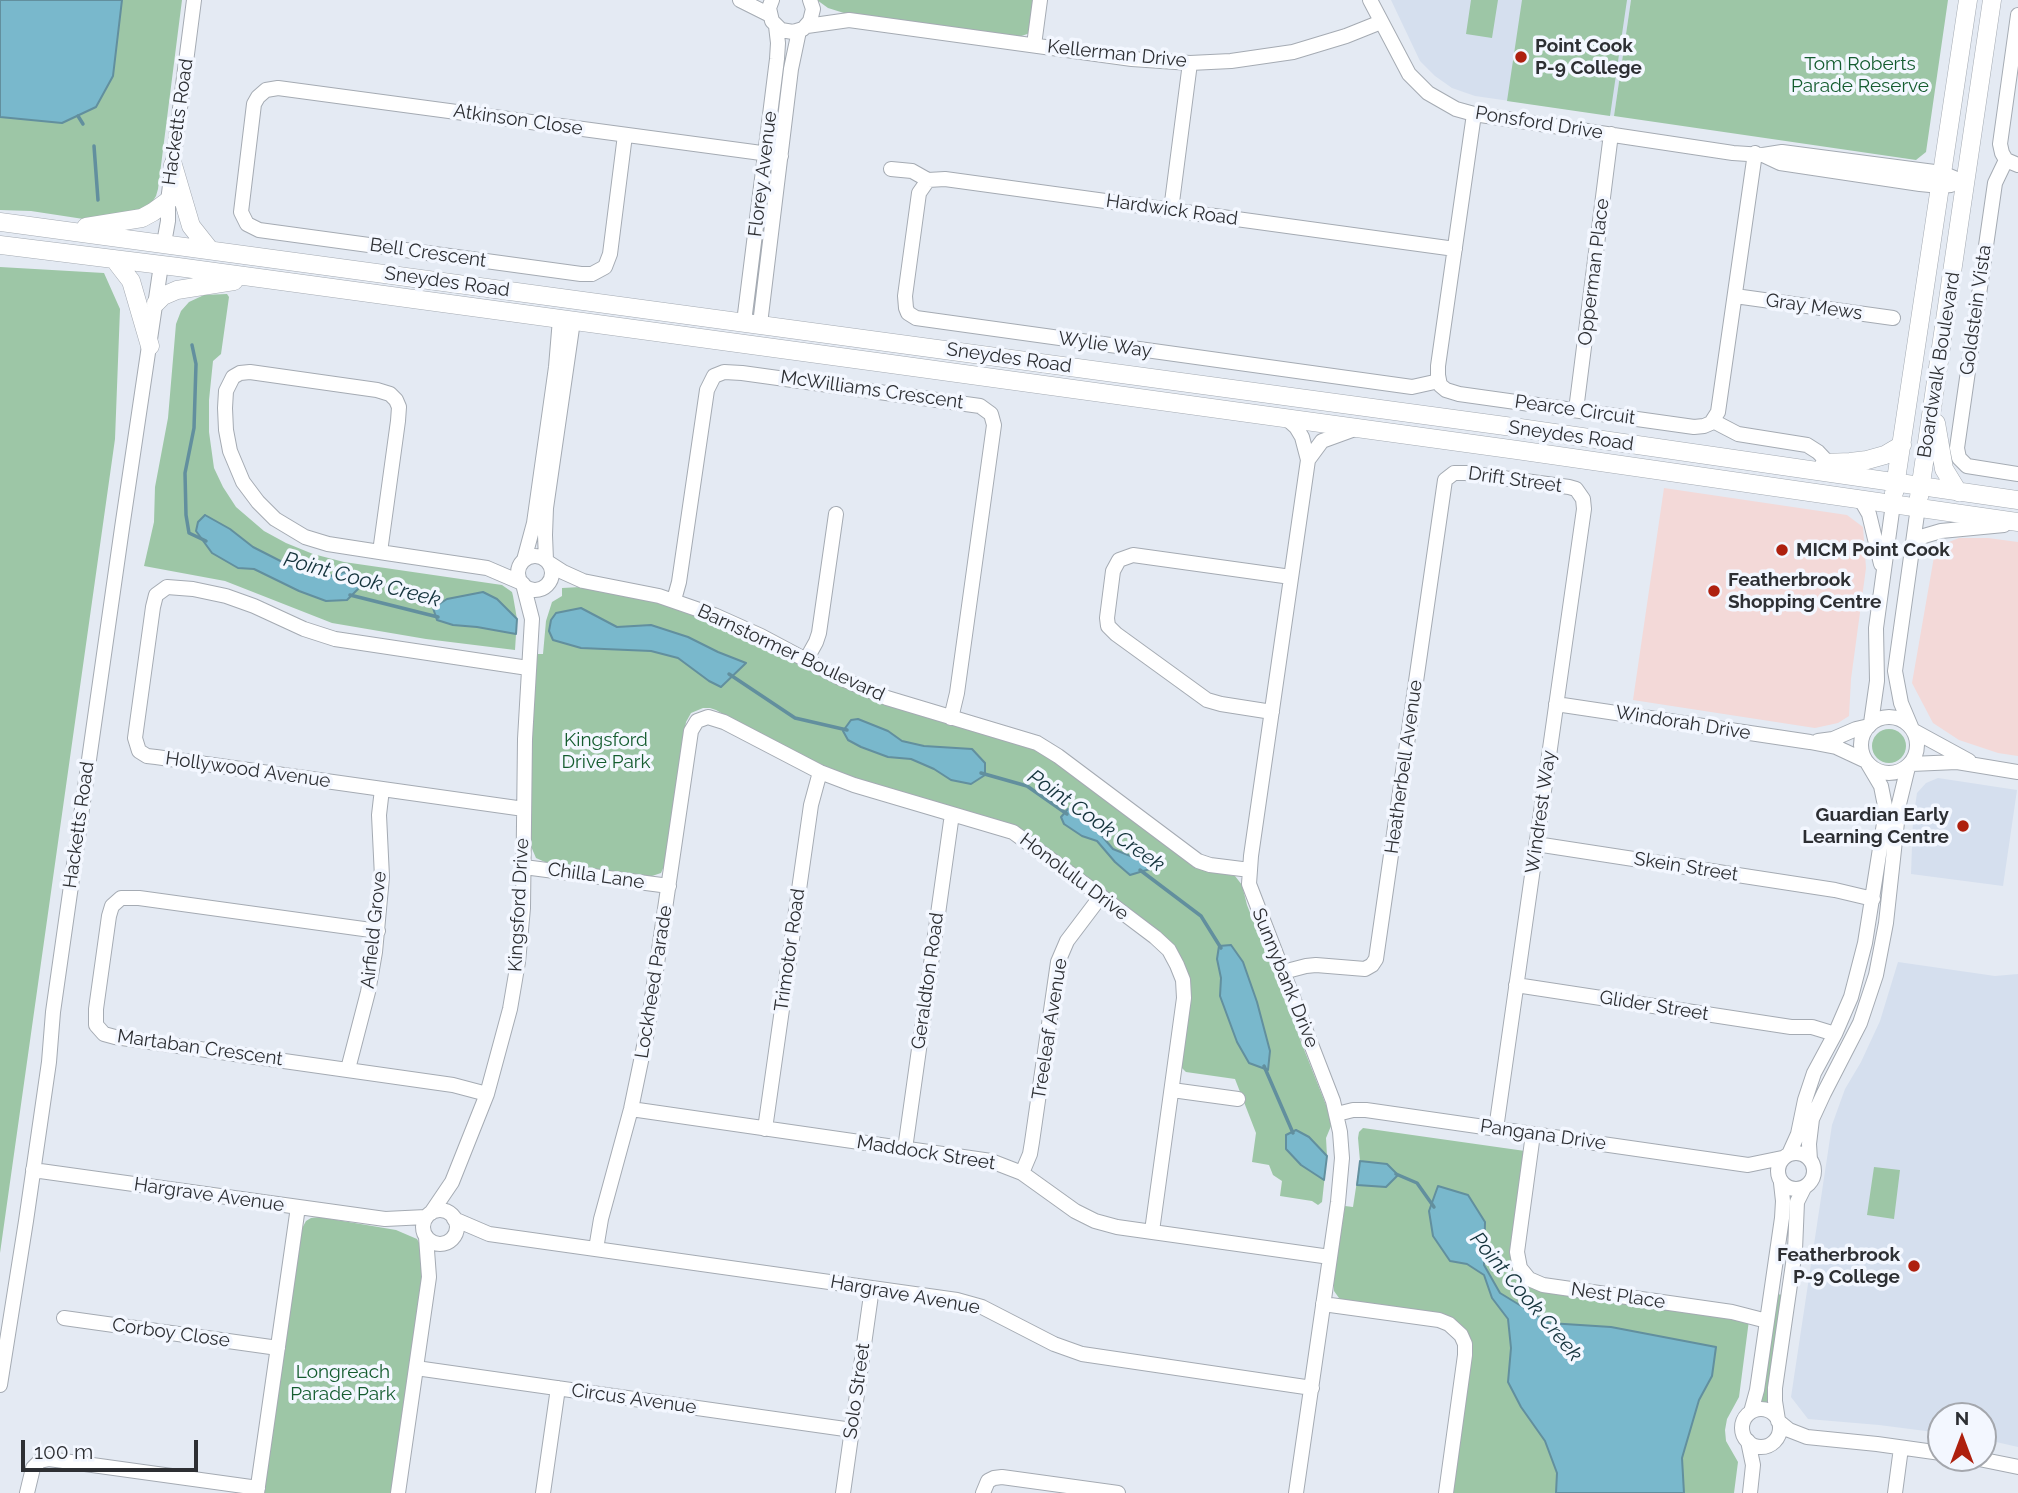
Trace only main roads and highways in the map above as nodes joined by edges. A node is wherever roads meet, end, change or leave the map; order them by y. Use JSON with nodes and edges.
{"nodes":[{"id":1,"x":1968,"y":0,"type":"edge"},
{"id":2,"x":1992,"y":0,"type":"edge"},
{"id":3,"x":173,"y":165,"type":"road end"},
{"id":4,"x":168,"y":201,"type":"road end"},
{"id":5,"x":0,"y":222,"type":"edge"},
{"id":6,"x":59,"y":230,"type":"junction"},
{"id":7,"x":164,"y":243,"type":"junction"},
{"id":8,"x":0,"y":245,"type":"edge"},
{"id":9,"x":210,"y":250,"type":"junction"},
{"id":10,"x":114,"y":259,"type":"junction"},
{"id":11,"x":161,"y":265,"type":"junction"},
{"id":12,"x":255,"y":278,"type":"junction"},
{"id":13,"x":569,"y":299,"type":"junction"},
{"id":14,"x":156,"y":303,"type":"road end"},
{"id":15,"x":567,"y":320,"type":"junction"},
{"id":16,"x":752,"y":323,"type":"junction"},
{"id":17,"x":750,"y":345,"type":"junction"},
{"id":18,"x":150,"y":346,"type":"road end"},
{"id":19,"x":1933,"y":402,"type":"junction"},
{"id":20,"x":1620,"y":443,"type":"junction"},
{"id":21,"x":1902,"y":445,"type":"junction"},
{"id":22,"x":1834,"y":468,"type":"junction"},
{"id":23,"x":1680,"y":473,"type":"junction"},
{"id":24,"x":1896,"y":482,"type":"junction"},
{"id":25,"x":1920,"y":486,"type":"junction"},
{"id":26,"x":1958,"y":492,"type":"junction"},
{"id":27,"x":2018,"y":500,"type":"edge"},
{"id":28,"x":1893,"y":504,"type":"junction"},
{"id":29,"x":1918,"y":507,"type":"junction"},
{"id":30,"x":2018,"y":523,"type":"edge"}],
"edges":[{"from":1,"to":21,"type":"main road","name":"Boardwalk Boulevard"},
{"from":2,"to":19,"type":"main road","name":"Boardwalk Boulevard"},
{"from":3,"to":9,"type":"main road"},
{"from":4,"to":6,"type":"main road"},
{"from":5,"to":6,"type":"main road","name":"Sneydes Road"},
{"from":6,"to":7,"type":"main road","name":"Sneydes Road"},
{"from":7,"to":9,"type":"main road","name":"Sneydes Road"},
{"from":7,"to":11,"type":"main road"},
{"from":8,"to":10,"type":"main road","name":"Sneydes Road"},
{"from":9,"to":13,"type":"main road","name":"Sneydes Road"},
{"from":10,"to":11,"type":"main road","name":"Sneydes Road"},
{"from":10,"to":18,"type":"main road"},
{"from":11,"to":12,"type":"main road","name":"Sneydes Road"},
{"from":12,"to":14,"type":"main road"},
{"from":12,"to":15,"type":"main road","name":"Sneydes Road"},
{"from":13,"to":15,"type":"main road"},
{"from":13,"to":16,"type":"main road","name":"Sneydes Road"},
{"from":15,"to":17,"type":"main road","name":"Sneydes Road"},
{"from":16,"to":17,"type":"main road"},
{"from":16,"to":20,"type":"main road","name":"Sneydes Road"},
{"from":17,"to":23,"type":"main road","name":"Sneydes Road"},
{"from":19,"to":25,"type":"main road","name":"Boardwalk Boulevard"},
{"from":19,"to":26,"type":"main road"},
{"from":20,"to":22,"type":"main road","name":"Sneydes Road"},
{"from":20,"to":23,"type":"main road"},
{"from":21,"to":22,"type":"main road"},
{"from":21,"to":24,"type":"main road","name":"Boardwalk Boulevard"},
{"from":22,"to":24,"type":"main road"},
{"from":23,"to":28,"type":"main road","name":"Sneydes Road"},
{"from":24,"to":25,"type":"main road"},
{"from":24,"to":28,"type":"main road","name":"Boardwalk Boulevard"},
{"from":25,"to":26,"type":"main road"},
{"from":25,"to":29,"type":"main road","name":"Boardwalk Boulevard"},
{"from":26,"to":27,"type":"main road"},
{"from":28,"to":29,"type":"main road","name":"Sneydes Road"},
{"from":29,"to":30,"type":"main road","name":"Sneydes Road"}]}
